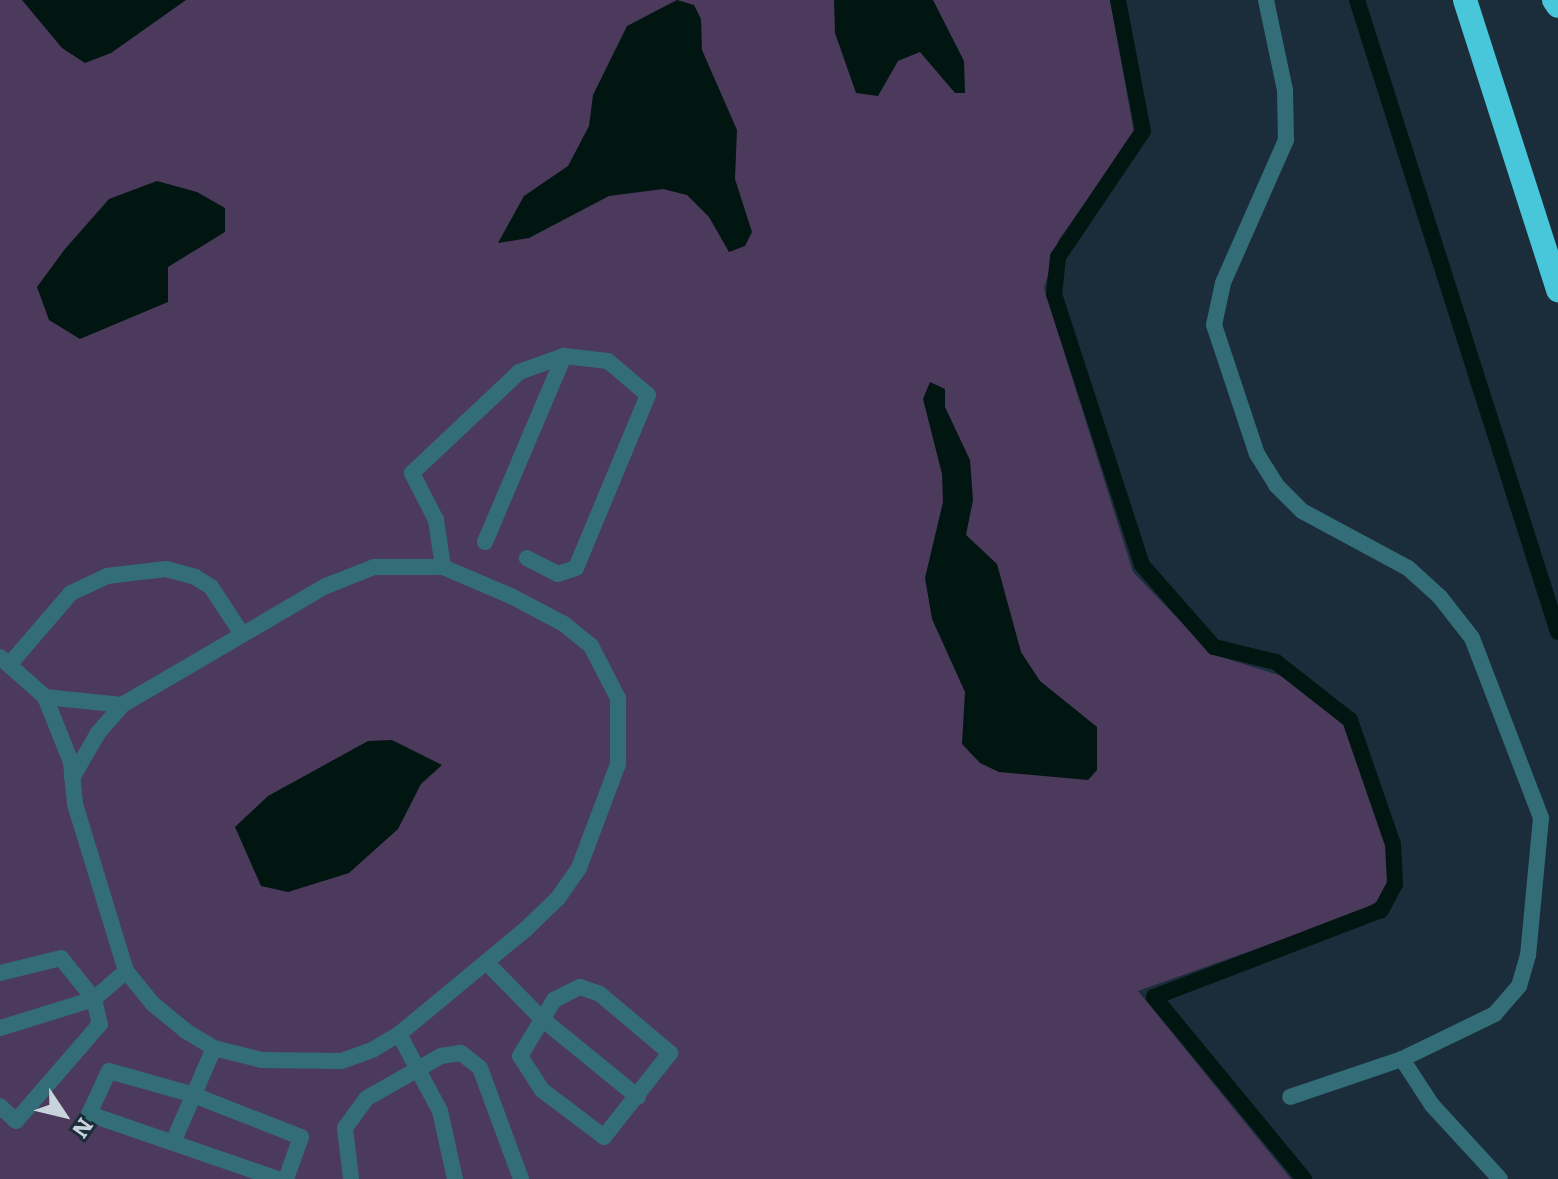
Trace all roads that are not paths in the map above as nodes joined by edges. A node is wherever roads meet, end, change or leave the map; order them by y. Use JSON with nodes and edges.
{"nodes":[{"id":1,"x":1266,"y":0,"type":"edge"},
{"id":2,"x":1465,"y":0,"type":"edge"},
{"id":3,"x":1554,"y":0,"type":"edge"},
{"id":4,"x":1558,"y":6,"type":"edge"},
{"id":5,"x":1558,"y":290,"type":"edge"},
{"id":6,"x":564,"y":356,"type":"junction"},
{"id":7,"x":485,"y":542,"type":"dead end"},
{"id":8,"x":527,"y":558,"type":"dead end"},
{"id":9,"x":443,"y":567,"type":"junction"},
{"id":10,"x":242,"y":634,"type":"junction"},
{"id":11,"x":4,"y":661,"type":"edge"},
{"id":12,"x":45,"y":697,"type":"junction"},
{"id":13,"x":122,"y":705,"type":"junction"},
{"id":14,"x":72,"y":778,"type":"junction"},
{"id":15,"x":486,"y":962,"type":"junction"},
{"id":16,"x":126,"y":971,"type":"junction"},
{"id":17,"x":0,"y":973,"type":"edge"},
{"id":18,"x":94,"y":999,"type":"junction"},
{"id":19,"x":541,"y":1018,"type":"junction"},
{"id":20,"x":0,"y":1028,"type":"edge"},
{"id":21,"x":399,"y":1034,"type":"junction"},
{"id":22,"x":214,"y":1048,"type":"junction"},
{"id":23,"x":1402,"y":1059,"type":"junction"},
{"id":24,"x":418,"y":1068,"type":"junction"},
{"id":25,"x":191,"y":1094,"type":"junction"},
{"id":26,"x":638,"y":1097,"type":"junction"},
{"id":27,"x":1290,"y":1097,"type":"dead end"},
{"id":28,"x":0,"y":1106,"type":"edge"},
{"id":29,"x":174,"y":1140,"type":"junction"},
{"id":30,"x":278,"y":1179,"type":"edge"},
{"id":31,"x":286,"y":1179,"type":"edge"},
{"id":32,"x":351,"y":1179,"type":"edge"},
{"id":33,"x":455,"y":1179,"type":"edge"},
{"id":34,"x":521,"y":1179,"type":"edge"},
{"id":35,"x":1500,"y":1179,"type":"edge"}],
"edges":[{"from":1,"to":23,"type":"street"},
{"from":2,"to":5,"type":"highway"},
{"from":3,"to":4,"type":"highway"},
{"from":6,"to":7,"type":"street"},
{"from":6,"to":8,"type":"street"},
{"from":6,"to":9,"type":"street"},
{"from":9,"to":10,"type":"street"},
{"from":9,"to":15,"type":"street"},
{"from":10,"to":11,"type":"street"},
{"from":10,"to":13,"type":"street"},
{"from":11,"to":12,"type":"street"},
{"from":12,"to":13,"type":"street"},
{"from":12,"to":14,"type":"street"},
{"from":13,"to":14,"type":"street"},
{"from":14,"to":16,"type":"street"},
{"from":15,"to":19,"type":"street"},
{"from":15,"to":21,"type":"street"},
{"from":16,"to":18,"type":"street"},
{"from":16,"to":22,"type":"street"},
{"from":17,"to":18,"type":"street"},
{"from":18,"to":20,"type":"street"},
{"from":18,"to":28,"type":"street"},
{"from":19,"to":26,"type":"street"},
{"from":19,"to":26,"type":"street"},
{"from":19,"to":26,"type":"street"},
{"from":21,"to":22,"type":"street"},
{"from":21,"to":24,"type":"street"},
{"from":22,"to":25,"type":"street"},
{"from":23,"to":27,"type":"street"},
{"from":23,"to":35,"type":"street"},
{"from":24,"to":32,"type":"street"},
{"from":24,"to":33,"type":"street"},
{"from":24,"to":34,"type":"street"},
{"from":25,"to":29,"type":"street"},
{"from":25,"to":29,"type":"street"},
{"from":25,"to":31,"type":"street"},
{"from":29,"to":30,"type":"street"}]}
